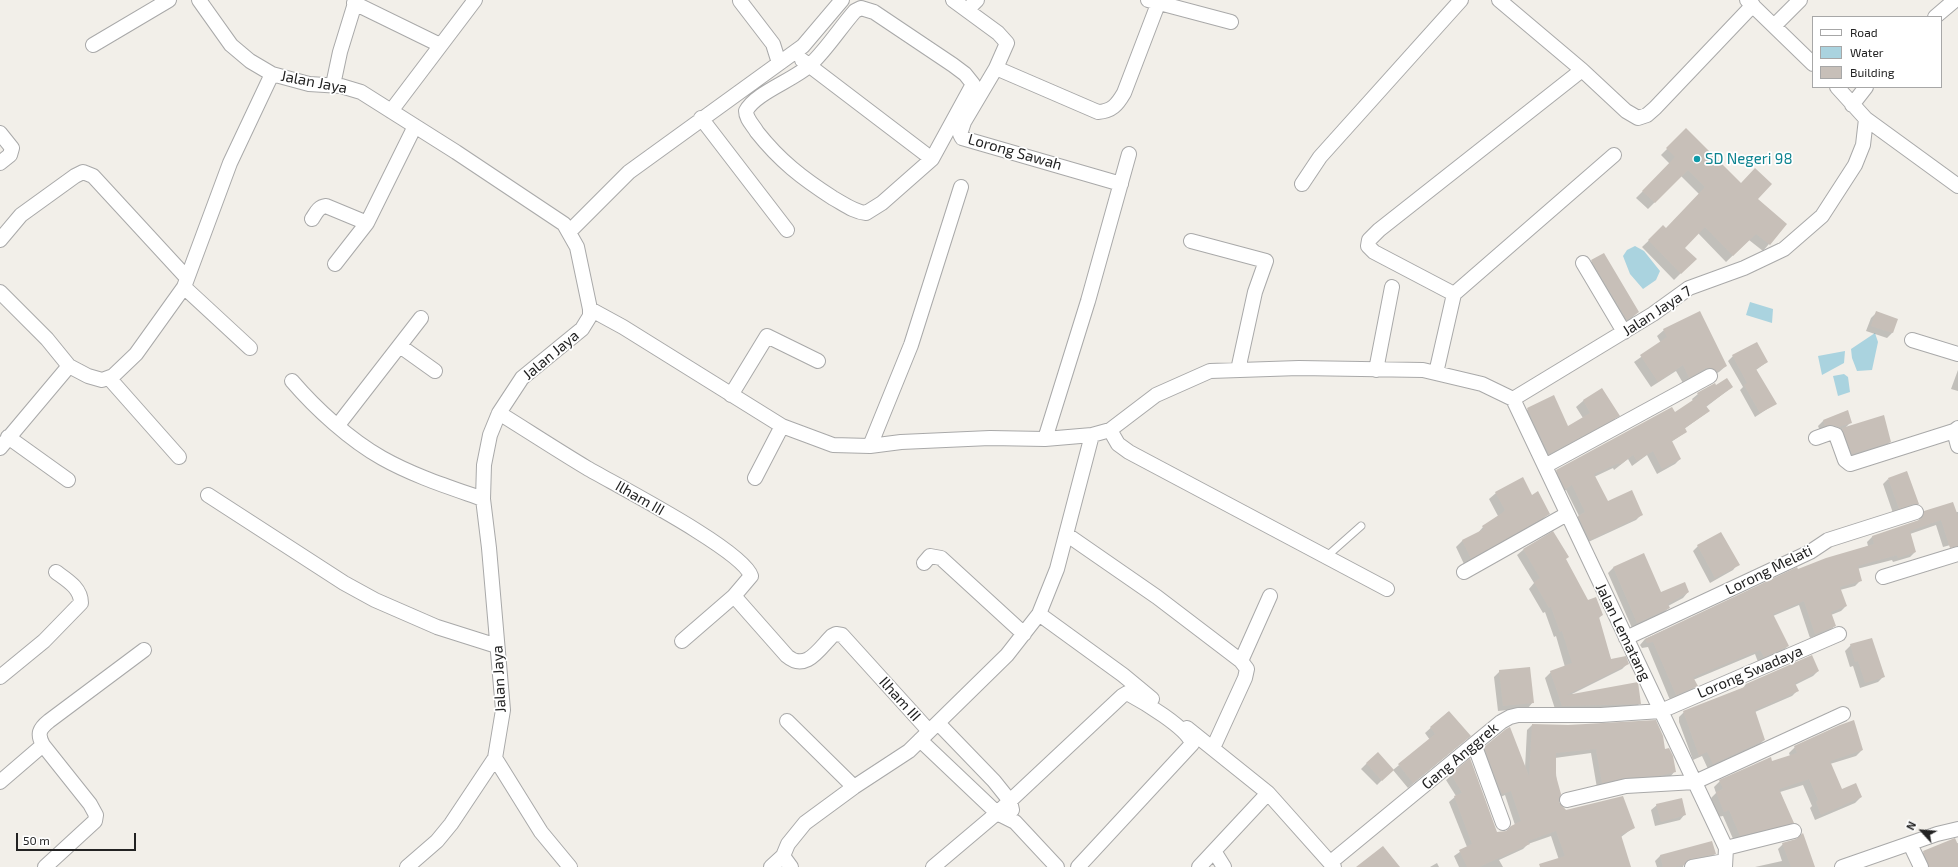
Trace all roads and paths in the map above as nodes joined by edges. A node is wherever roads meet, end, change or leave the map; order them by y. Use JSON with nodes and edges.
{"nodes":[{"id":1,"x":169,"y":0,"type":"edge"},
{"id":2,"x":199,"y":0,"type":"edge"},
{"id":3,"x":475,"y":0,"type":"edge"},
{"id":4,"x":842,"y":0,"type":"edge"},
{"id":5,"x":953,"y":0,"type":"edge"},
{"id":6,"x":977,"y":0,"type":"edge"},
{"id":7,"x":1461,"y":0,"type":"edge"},
{"id":8,"x":1499,"y":0,"type":"edge"},
{"id":9,"x":1800,"y":0,"type":"edge"},
{"id":10,"x":1955,"y":0,"type":"edge"},
{"id":11,"x":740,"y":1,"type":"edge"},
{"id":12,"x":355,"y":2,"type":"edge"},
{"id":13,"x":1153,"y":2,"type":"edge"},
{"id":14,"x":1750,"y":3,"type":"edge"},
{"id":15,"x":967,"y":10,"type":"junction"},
{"id":16,"x":1936,"y":16,"type":"edge"},
{"id":17,"x":1231,"y":22,"type":"dead end"},
{"id":18,"x":1774,"y":26,"type":"junction"},
{"id":19,"x":93,"y":45,"type":"dead end"},
{"id":20,"x":440,"y":45,"type":"junction"},
{"id":21,"x":792,"y":54,"type":"junction"},
{"id":22,"x":779,"y":63,"type":"junction"},
{"id":23,"x":1812,"y":63,"type":"edge"},
{"id":24,"x":810,"y":65,"type":"junction"},
{"id":25,"x":996,"y":68,"type":"junction"},
{"id":26,"x":1582,"y":70,"type":"junction"},
{"id":27,"x":272,"y":74,"type":"junction"},
{"id":28,"x":333,"y":85,"type":"junction"},
{"id":29,"x":1838,"y":88,"type":"edge"},
{"id":30,"x":1865,"y":88,"type":"edge"},
{"id":31,"x":1852,"y":105,"type":"junction"},
{"id":32,"x":391,"y":111,"type":"junction"},
{"id":33,"x":701,"y":118,"type":"junction"},
{"id":34,"x":1866,"y":119,"type":"junction"},
{"id":35,"x":415,"y":126,"type":"junction"},
{"id":36,"x":0,"y":133,"type":"edge"},
{"id":37,"x":1129,"y":154,"type":"dead end"},
{"id":38,"x":1614,"y":155,"type":"dead end"},
{"id":39,"x":932,"y":159,"type":"junction"},
{"id":40,"x":0,"y":164,"type":"edge"},
{"id":41,"x":1121,"y":184,"type":"junction"},
{"id":42,"x":1302,"y":184,"type":"dead end"},
{"id":43,"x":1958,"y":186,"type":"edge"},
{"id":44,"x":961,"y":187,"type":"dead end"},
{"id":45,"x":312,"y":218,"type":"dead end"},
{"id":46,"x":367,"y":223,"type":"junction"},
{"id":47,"x":787,"y":230,"type":"dead end"},
{"id":48,"x":569,"y":232,"type":"junction"},
{"id":49,"x":0,"y":240,"type":"edge"},
{"id":50,"x":1191,"y":241,"type":"dead end"},
{"id":51,"x":335,"y":264,"type":"dead end"},
{"id":52,"x":1583,"y":264,"type":"dead end"},
{"id":53,"x":185,"y":282,"type":"junction"},
{"id":54,"x":1392,"y":287,"type":"dead end"},
{"id":55,"x":0,"y":292,"type":"edge"},
{"id":56,"x":1454,"y":294,"type":"junction"},
{"id":57,"x":590,"y":309,"type":"junction"},
{"id":58,"x":421,"y":318,"type":"dead end"},
{"id":59,"x":1624,"y":332,"type":"junction"},
{"id":60,"x":1912,"y":340,"type":"dead end"},
{"id":61,"x":400,"y":346,"type":"junction"},
{"id":62,"x":250,"y":348,"type":"dead end"},
{"id":63,"x":1958,"y":354,"type":"edge"},
{"id":64,"x":818,"y":361,"type":"dead end"},
{"id":65,"x":69,"y":366,"type":"junction"},
{"id":66,"x":1238,"y":370,"type":"junction"},
{"id":67,"x":1376,"y":370,"type":"junction"},
{"id":68,"x":435,"y":371,"type":"dead end"},
{"id":69,"x":1436,"y":374,"type":"junction"},
{"id":70,"x":1710,"y":376,"type":"dead end"},
{"id":71,"x":109,"y":378,"type":"junction"},
{"id":72,"x":292,"y":381,"type":"dead end"},
{"id":73,"x":731,"y":395,"type":"junction"},
{"id":74,"x":1513,"y":399,"type":"junction"},
{"id":75,"x":499,"y":413,"type":"junction"},
{"id":76,"x":338,"y":425,"type":"junction"},
{"id":77,"x":782,"y":426,"type":"junction"},
{"id":78,"x":1110,"y":430,"type":"junction"},
{"id":79,"x":1956,"y":430,"type":"edge"},
{"id":80,"x":1092,"y":435,"type":"junction"},
{"id":81,"x":1816,"y":438,"type":"dead end"},
{"id":82,"x":1045,"y":439,"type":"junction"},
{"id":83,"x":4,"y":442,"type":"edge"},
{"id":84,"x":870,"y":446,"type":"junction"},
{"id":85,"x":1958,"y":446,"type":"edge"},
{"id":86,"x":179,"y":457,"type":"dead end"},
{"id":87,"x":1545,"y":466,"type":"junction"},
{"id":88,"x":754,"y":478,"type":"dead end"},
{"id":89,"x":68,"y":480,"type":"dead end"},
{"id":90,"x":208,"y":495,"type":"dead end"},
{"id":91,"x":484,"y":499,"type":"junction"},
{"id":92,"x":1916,"y":512,"type":"dead end"},
{"id":93,"x":1567,"y":514,"type":"junction"},
{"id":94,"x":1361,"y":526,"type":"dead end"},
{"id":95,"x":1066,"y":534,"type":"junction"},
{"id":96,"x":1958,"y":554,"type":"edge"},
{"id":97,"x":1326,"y":557,"type":"junction"},
{"id":98,"x":924,"y":563,"type":"dead end"},
{"id":99,"x":56,"y":572,"type":"dead end"},
{"id":100,"x":1464,"y":572,"type":"dead end"},
{"id":101,"x":1883,"y":576,"type":"dead end"},
{"id":102,"x":1386,"y":589,"type":"dead end"},
{"id":103,"x":734,"y":596,"type":"junction"},
{"id":104,"x":1270,"y":596,"type":"dead end"},
{"id":105,"x":1039,"y":614,"type":"junction"},
{"id":106,"x":1024,"y":634,"type":"junction"},
{"id":107,"x":1839,"y":634,"type":"dead end"},
{"id":108,"x":1626,"y":638,"type":"junction"},
{"id":109,"x":682,"y":641,"type":"dead end"},
{"id":110,"x":497,"y":646,"type":"junction"},
{"id":111,"x":144,"y":650,"type":"dead end"},
{"id":112,"x":1241,"y":661,"type":"junction"},
{"id":113,"x":0,"y":677,"type":"edge"},
{"id":114,"x":1661,"y":710,"type":"junction"},
{"id":115,"x":1842,"y":714,"type":"dead end"},
{"id":116,"x":787,"y":721,"type":"dead end"},
{"id":117,"x":929,"y":731,"type":"junction"},
{"id":118,"x":1474,"y":744,"type":"junction"},
{"id":119,"x":43,"y":745,"type":"junction"},
{"id":120,"x":1213,"y":748,"type":"junction"},
{"id":121,"x":495,"y":758,"type":"junction"},
{"id":122,"x":978,"y":765,"type":"junction"},
{"id":123,"x":964,"y":781,"type":"junction"},
{"id":124,"x":0,"y":782,"type":"edge"},
{"id":125,"x":1695,"y":782,"type":"junction"},
{"id":126,"x":854,"y":787,"type":"junction"},
{"id":127,"x":1268,"y":793,"type":"junction"},
{"id":128,"x":1567,"y":800,"type":"dead end"},
{"id":129,"x":1010,"y":801,"type":"junction"},
{"id":130,"x":997,"y":813,"type":"junction"},
{"id":131,"x":1015,"y":822,"type":"junction"},
{"id":132,"x":1503,"y":823,"type":"dead end"},
{"id":133,"x":1794,"y":831,"type":"dead end"},
{"id":134,"x":1957,"y":833,"type":"edge"},
{"id":135,"x":1910,"y":844,"type":"junction"},
{"id":136,"x":1214,"y":851,"type":"junction"},
{"id":137,"x":1725,"y":859,"type":"edge"},
{"id":138,"x":787,"y":862,"type":"edge"},
{"id":139,"x":1333,"y":864,"type":"edge"},
{"id":140,"x":45,"y":867,"type":"edge"},
{"id":141,"x":407,"y":867,"type":"edge"},
{"id":142,"x":570,"y":867,"type":"edge"},
{"id":143,"x":771,"y":867,"type":"edge"},
{"id":144,"x":933,"y":867,"type":"edge"},
{"id":145,"x":1057,"y":867,"type":"edge"},
{"id":146,"x":1078,"y":867,"type":"edge"},
{"id":147,"x":1200,"y":867,"type":"edge"},
{"id":148,"x":1224,"y":867,"type":"edge"},
{"id":149,"x":1692,"y":867,"type":"edge"},
{"id":150,"x":1842,"y":867,"type":"edge"},
{"id":151,"x":1921,"y":867,"type":"edge"}],
"edges":[{"from":1,"to":19,"type":"street"},
{"from":2,"to":27,"type":"street","name":"Jalan Jaya"},
{"from":3,"to":20,"type":"street"},
{"from":4,"to":21,"type":"street"},
{"from":5,"to":15,"type":"street","name":"Lorong Sawah"},
{"from":6,"to":15,"type":"street"},
{"from":7,"to":42,"type":"street"},
{"from":8,"to":26,"type":"street"},
{"from":9,"to":18,"type":"street"},
{"from":10,"to":16,"type":"street"},
{"from":11,"to":22,"type":"street"},
{"from":12,"to":20,"type":"street"},
{"from":12,"to":28,"type":"street"},
{"from":13,"to":17,"type":"street"},
{"from":13,"to":25,"type":"street"},
{"from":14,"to":18,"type":"street"},
{"from":14,"to":26,"type":"street"},
{"from":15,"to":25,"type":"street","name":"Lorong Sawah"},
{"from":18,"to":23,"type":"street"},
{"from":20,"to":32,"type":"street"},
{"from":21,"to":22,"type":"street"},
{"from":21,"to":24,"type":"street"},
{"from":22,"to":33,"type":"street"},
{"from":24,"to":39,"type":"street"},
{"from":24,"to":39,"type":"street"},
{"from":24,"to":39,"type":"street"},
{"from":25,"to":41,"type":"street","name":"Lorong Sawah"},
{"from":26,"to":56,"type":"street"},
{"from":27,"to":28,"type":"street","name":"Jalan Jaya"},
{"from":27,"to":53,"type":"street"},
{"from":28,"to":32,"type":"street","name":"Jalan Jaya"},
{"from":29,"to":31,"type":"street"},
{"from":30,"to":31,"type":"street"},
{"from":31,"to":34,"type":"street"},
{"from":32,"to":35,"type":"street","name":"Jalan Jaya"},
{"from":33,"to":47,"type":"street"},
{"from":33,"to":48,"type":"street"},
{"from":34,"to":43,"type":"street"},
{"from":34,"to":59,"type":"street","name":"Jalan Jaya 7"},
{"from":35,"to":46,"type":"street"},
{"from":35,"to":48,"type":"street","name":"Jalan Jaya"},
{"from":36,"to":40,"type":"street"},
{"from":37,"to":41,"type":"street"},
{"from":38,"to":56,"type":"street"},
{"from":41,"to":82,"type":"street"},
{"from":44,"to":84,"type":"street"},
{"from":45,"to":46,"type":"street"},
{"from":46,"to":51,"type":"street"},
{"from":48,"to":57,"type":"street","name":"Jalan Jaya"},
{"from":49,"to":53,"type":"street"},
{"from":50,"to":66,"type":"street"},
{"from":52,"to":59,"type":"street"},
{"from":53,"to":62,"type":"street"},
{"from":53,"to":71,"type":"street"},
{"from":54,"to":67,"type":"street"},
{"from":55,"to":65,"type":"street"},
{"from":56,"to":69,"type":"street"},
{"from":57,"to":73,"type":"street"},
{"from":57,"to":75,"type":"street","name":"Jalan Jaya"},
{"from":58,"to":61,"type":"street"},
{"from":59,"to":74,"type":"street","name":"Jalan Jaya 7"},
{"from":60,"to":63,"type":"street"},
{"from":61,"to":68,"type":"street"},
{"from":61,"to":76,"type":"street"},
{"from":64,"to":73,"type":"street"},
{"from":65,"to":71,"type":"street"},
{"from":65,"to":83,"type":"street"},
{"from":66,"to":67,"type":"street"},
{"from":66,"to":78,"type":"street"},
{"from":67,"to":69,"type":"street"},
{"from":69,"to":74,"type":"street"},
{"from":70,"to":87,"type":"street"},
{"from":71,"to":86,"type":"street"},
{"from":72,"to":76,"type":"street"},
{"from":73,"to":77,"type":"street"},
{"from":74,"to":87,"type":"street","name":"Jalan Lematang"},
{"from":75,"to":91,"type":"street","name":"Jalan Jaya"},
{"from":75,"to":103,"type":"street","name":"Ilham III"},
{"from":76,"to":91,"type":"street"},
{"from":77,"to":84,"type":"street"},
{"from":77,"to":88,"type":"street"},
{"from":78,"to":80,"type":"street"},
{"from":78,"to":97,"type":"street"},
{"from":79,"to":81,"type":"street"},
{"from":79,"to":85,"type":"street"},
{"from":80,"to":82,"type":"street"},
{"from":80,"to":95,"type":"street"},
{"from":82,"to":84,"type":"street"},
{"from":83,"to":89,"type":"street"},
{"from":87,"to":93,"type":"street","name":"Jalan Lematang"},
{"from":90,"to":110,"type":"street"},
{"from":91,"to":110,"type":"street","name":"Jalan Jaya"},
{"from":92,"to":108,"type":"street","name":"Lorong Melati"},
{"from":93,"to":100,"type":"street"},
{"from":93,"to":108,"type":"street","name":"Jalan Lematang"},
{"from":94,"to":97,"type":"lane"},
{"from":95,"to":105,"type":"street"},
{"from":95,"to":112,"type":"street"},
{"from":96,"to":101,"type":"street"},
{"from":97,"to":102,"type":"street"},
{"from":98,"to":106,"type":"street"},
{"from":99,"to":113,"type":"street"},
{"from":103,"to":109,"type":"street","name":"Ilham III"},
{"from":103,"to":117,"type":"street","name":"Ilham III"},
{"from":104,"to":112,"type":"street"},
{"from":105,"to":106,"type":"street"},
{"from":105,"to":120,"type":"street"},
{"from":106,"to":117,"type":"street"},
{"from":107,"to":114,"type":"street","name":"Lorong Swadaya"},
{"from":108,"to":114,"type":"street","name":"Jalan Lematang"},
{"from":110,"to":121,"type":"street","name":"Jalan Jaya"},
{"from":111,"to":119,"type":"street"},
{"from":112,"to":120,"type":"street"},
{"from":114,"to":118,"type":"street","name":"Gang Anggrek"},
{"from":114,"to":125,"type":"street","name":"Jalan Lematang"},
{"from":115,"to":125,"type":"street"},
{"from":116,"to":126,"type":"street"},
{"from":117,"to":122,"type":"street"},
{"from":117,"to":123,"type":"street"},
{"from":117,"to":126,"type":"street"},
{"from":118,"to":132,"type":"street"},
{"from":118,"to":139,"type":"street","name":"Gang Anggrek"},
{"from":119,"to":124,"type":"street"},
{"from":119,"to":140,"type":"street"},
{"from":120,"to":127,"type":"street"},
{"from":121,"to":141,"type":"street","name":"Jalan Jaya"},
{"from":121,"to":142,"type":"street"},
{"from":122,"to":123,"type":"street"},
{"from":122,"to":129,"type":"street"},
{"from":123,"to":130,"type":"street"},
{"from":125,"to":128,"type":"street"},
{"from":125,"to":137,"type":"street","name":"Jalan Lematang"},
{"from":126,"to":138,"type":"street"},
{"from":127,"to":136,"type":"street"},
{"from":127,"to":139,"type":"street"},
{"from":129,"to":130,"type":"street"},
{"from":129,"to":131,"type":"street"},
{"from":129,"to":146,"type":"street"},
{"from":130,"to":131,"type":"street"},
{"from":130,"to":144,"type":"street"},
{"from":131,"to":145,"type":"street"},
{"from":133,"to":137,"type":"street"},
{"from":134,"to":135,"type":"street"},
{"from":135,"to":150,"type":"street"},
{"from":135,"to":151,"type":"street"},
{"from":136,"to":147,"type":"street"},
{"from":136,"to":148,"type":"street"},
{"from":137,"to":149,"type":"street"},
{"from":138,"to":143,"type":"street"}]}
